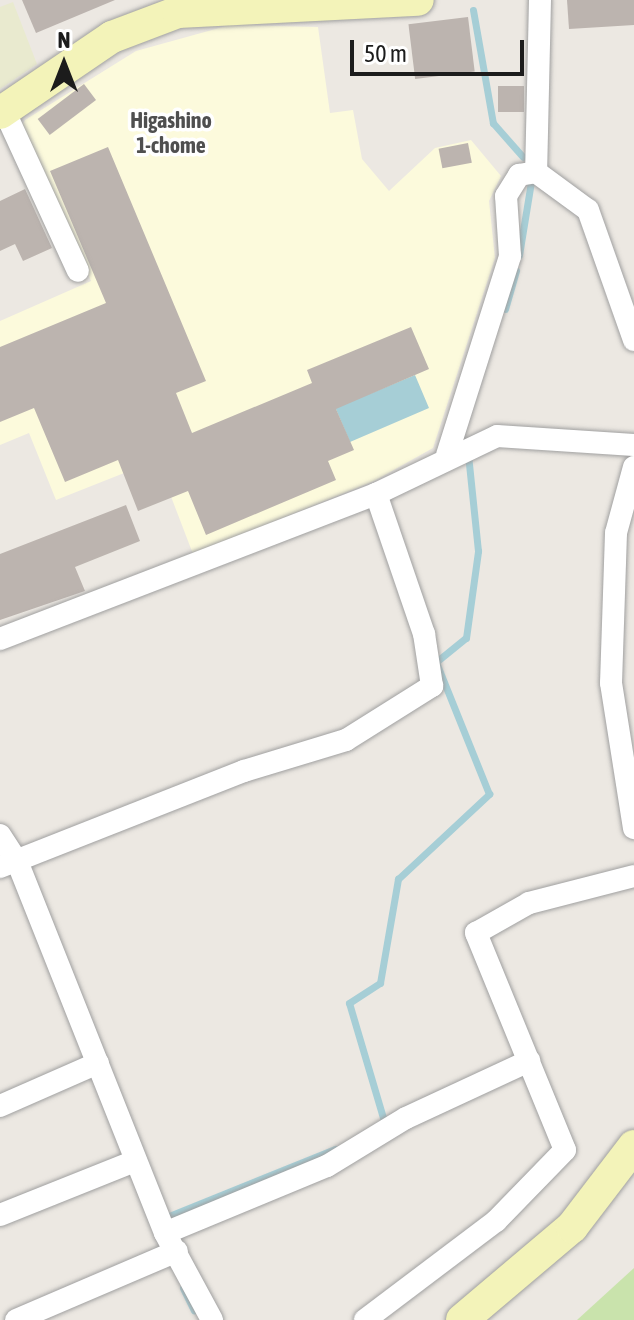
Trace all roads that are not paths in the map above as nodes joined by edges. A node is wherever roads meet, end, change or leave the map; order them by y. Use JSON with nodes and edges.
{"nodes":[{"id":1,"x":418,"y":0,"type":"edge"},
{"id":2,"x":540,"y":0,"type":"edge"},
{"id":3,"x":167,"y":9,"type":"edge"},
{"id":4,"x":2,"y":111,"type":"edge"},
{"id":5,"x":536,"y":172,"type":"junction"},
{"id":6,"x":78,"y":271,"type":"dead end"},
{"id":7,"x":634,"y":340,"type":"edge"},
{"id":8,"x":634,"y":445,"type":"edge"},
{"id":9,"x":447,"y":455,"type":"junction"},
{"id":10,"x":634,"y":467,"type":"edge"},
{"id":11,"x":376,"y":494,"type":"junction"},
{"id":12,"x":628,"y":497,"type":"edge"},
{"id":13,"x":0,"y":639,"type":"edge"},
{"id":14,"x":634,"y":828,"type":"edge"},
{"id":15,"x":0,"y":835,"type":"edge"},
{"id":16,"x":8,"y":864,"type":"edge"},
{"id":17,"x":634,"y":876,"type":"edge"},
{"id":18,"x":529,"y":1061,"type":"junction"},
{"id":19,"x":98,"y":1063,"type":"junction"},
{"id":20,"x":0,"y":1106,"type":"edge"},
{"id":21,"x":634,"y":1146,"type":"edge"},
{"id":22,"x":135,"y":1161,"type":"junction"},
{"id":23,"x":0,"y":1215,"type":"edge"},
{"id":24,"x":171,"y":1242,"type":"junction"},
{"id":25,"x":16,"y":1320,"type":"edge"},
{"id":26,"x":212,"y":1320,"type":"edge"},
{"id":27,"x":365,"y":1320,"type":"edge"},
{"id":28,"x":462,"y":1320,"type":"edge"}],
"edges":[{"from":1,"to":3,"type":"street"},
{"from":2,"to":5,"type":"street"},
{"from":3,"to":4,"type":"street"},
{"from":4,"to":6,"type":"street"},
{"from":5,"to":7,"type":"street"},
{"from":5,"to":9,"type":"street"},
{"from":8,"to":9,"type":"street"},
{"from":9,"to":11,"type":"street"},
{"from":10,"to":12,"type":"street"},
{"from":11,"to":13,"type":"street"},
{"from":11,"to":16,"type":"street"},
{"from":12,"to":14,"type":"street"},
{"from":15,"to":16,"type":"street"},
{"from":16,"to":19,"type":"street"},
{"from":17,"to":18,"type":"street"},
{"from":18,"to":24,"type":"street"},
{"from":18,"to":27,"type":"street"},
{"from":19,"to":20,"type":"street"},
{"from":19,"to":22,"type":"street"},
{"from":21,"to":28,"type":"street"},
{"from":22,"to":23,"type":"street"},
{"from":22,"to":24,"type":"street"},
{"from":24,"to":25,"type":"street"},
{"from":24,"to":26,"type":"street"}]}
